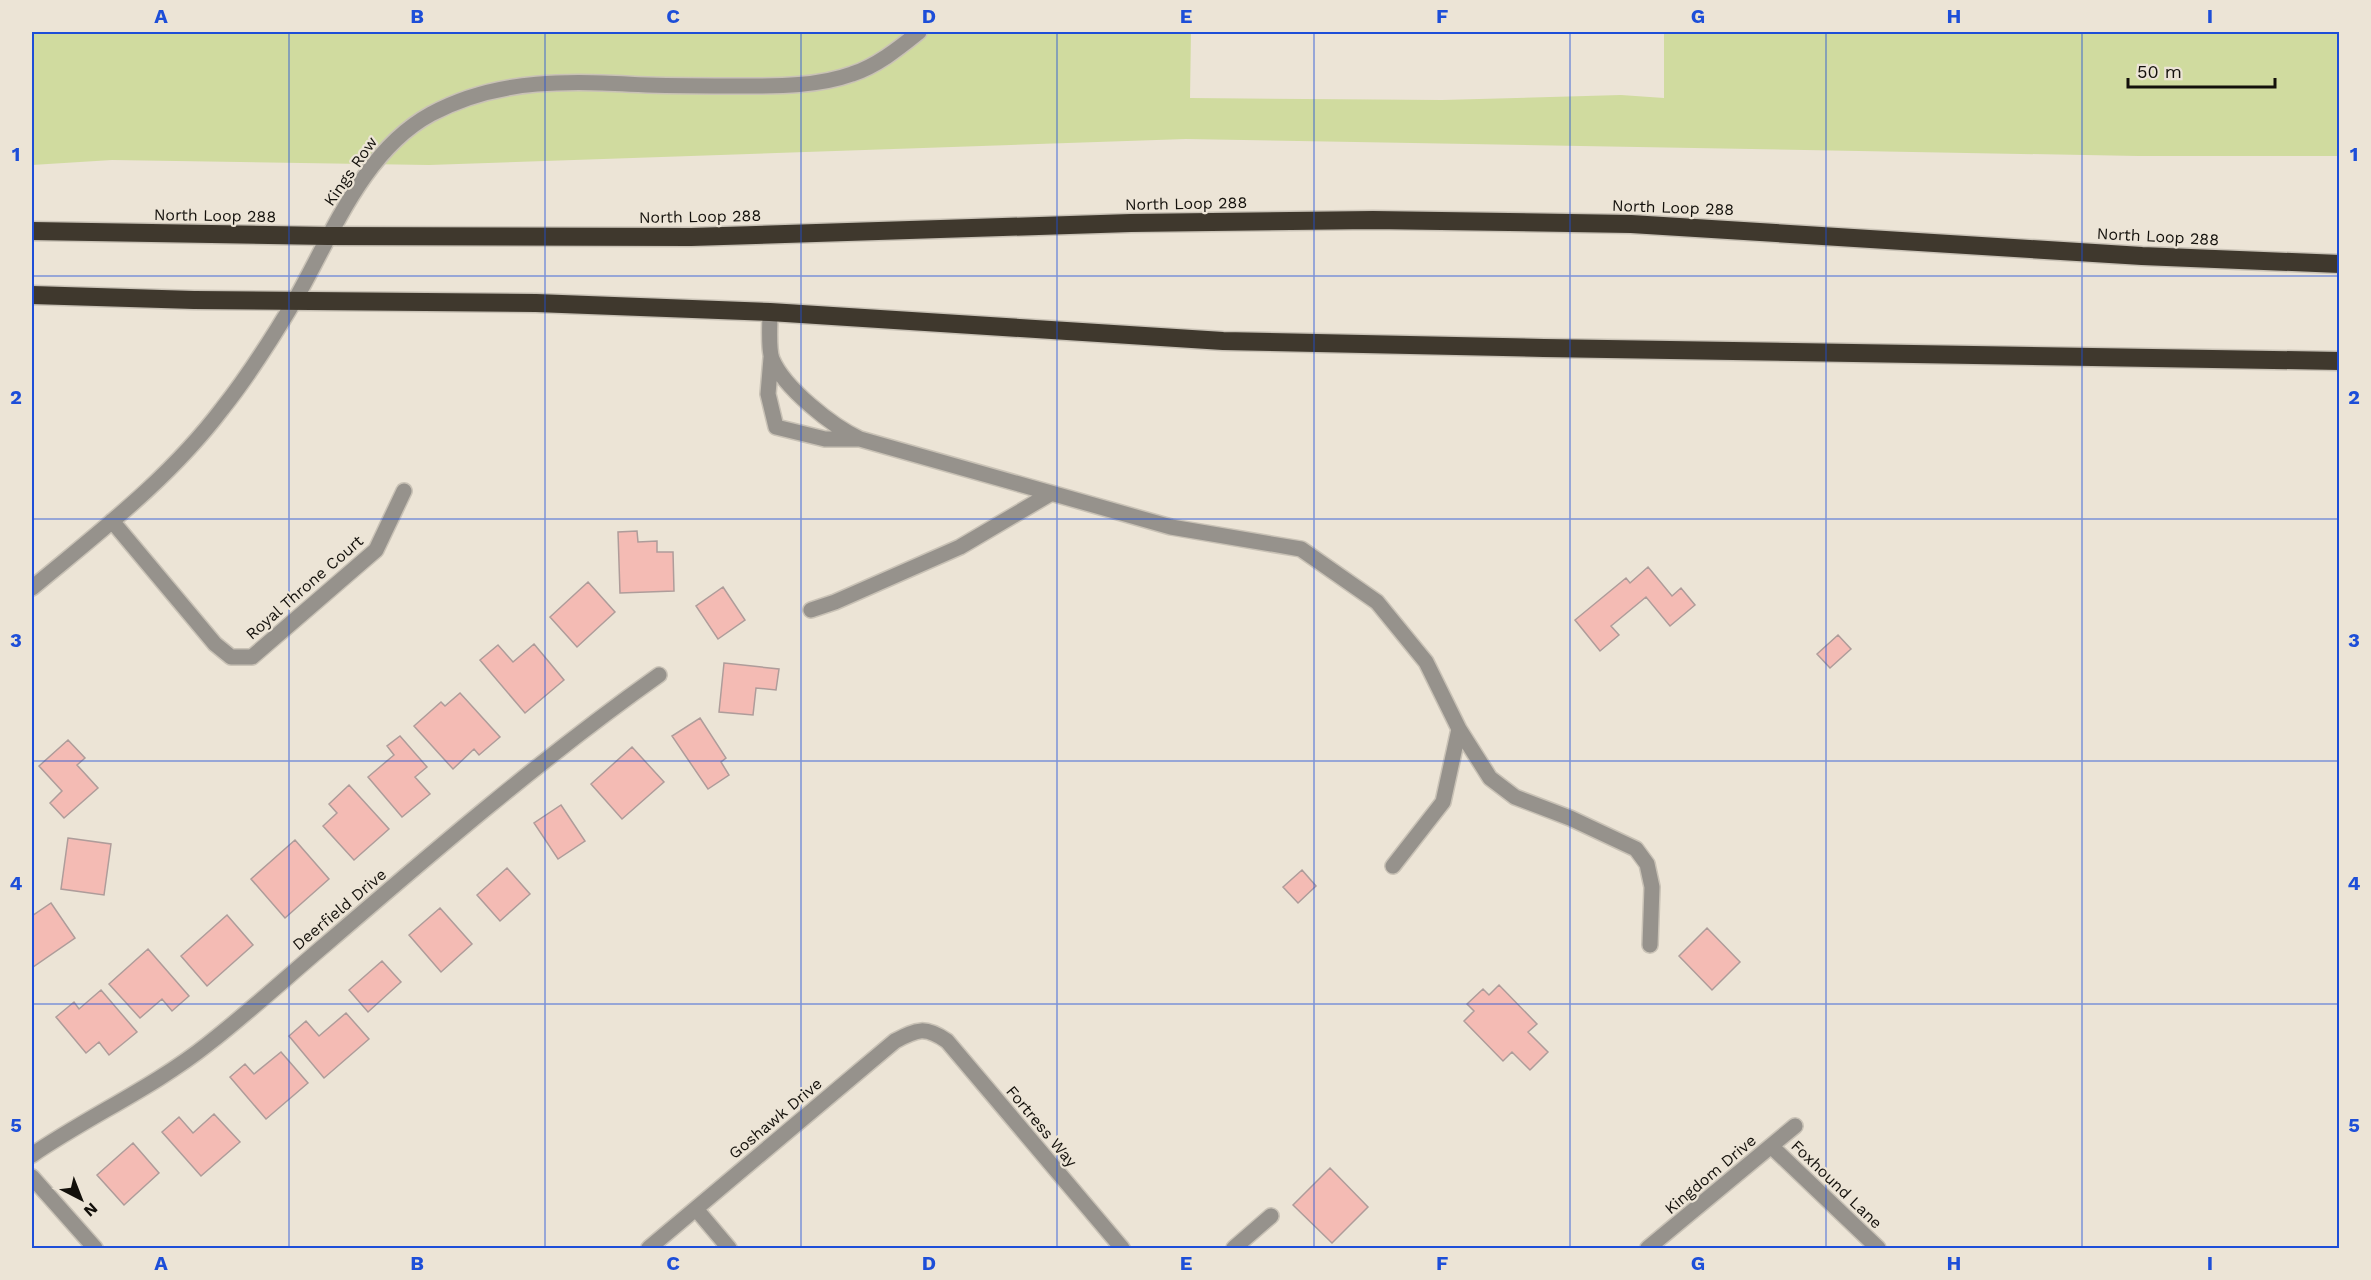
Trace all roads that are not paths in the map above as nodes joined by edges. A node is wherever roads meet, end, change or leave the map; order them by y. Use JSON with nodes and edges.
{"nodes":[{"id":1,"x":919,"y":32,"type":"edge"},
{"id":2,"x":32,"y":231,"type":"edge"},
{"id":3,"x":328,"y":236,"type":"junction"},
{"id":4,"x":2340,"y":264,"type":"edge"},
{"id":5,"x":32,"y":295,"type":"edge"},
{"id":6,"x":295,"y":299,"type":"junction"},
{"id":7,"x":770,"y":312,"type":"junction"},
{"id":8,"x":771,"y":358,"type":"junction"},
{"id":9,"x":2340,"y":361,"type":"edge"},
{"id":10,"x":860,"y":439,"type":"junction"},
{"id":11,"x":404,"y":491,"type":"dead end"},
{"id":12,"x":1050,"y":494,"type":"junction"},
{"id":13,"x":112,"y":521,"type":"junction"},
{"id":14,"x":32,"y":588,"type":"edge"},
{"id":15,"x":811,"y":610,"type":"dead end"},
{"id":16,"x":659,"y":675,"type":"dead end"},
{"id":17,"x":1459,"y":729,"type":"junction"},
{"id":18,"x":1393,"y":866,"type":"dead end"},
{"id":19,"x":1650,"y":945,"type":"dead end"},
{"id":20,"x":932,"y":1030,"type":"joint"},
{"id":21,"x":1795,"y":1126,"type":"dead end"},
{"id":22,"x":1772,"y":1146,"type":"junction"},
{"id":23,"x":32,"y":1155,"type":"edge"},
{"id":24,"x":32,"y":1179,"type":"edge"},
{"id":25,"x":696,"y":1209,"type":"junction"},
{"id":26,"x":1271,"y":1215,"type":"dead end"},
{"id":27,"x":95,"y":1248,"type":"edge"},
{"id":28,"x":649,"y":1248,"type":"edge"},
{"id":29,"x":729,"y":1248,"type":"edge"},
{"id":30,"x":1122,"y":1248,"type":"edge"},
{"id":31,"x":1234,"y":1248,"type":"edge"},
{"id":32,"x":1648,"y":1248,"type":"edge"},
{"id":33,"x":1878,"y":1248,"type":"edge"}],
"edges":[{"from":1,"to":3,"type":"street","name":"Kings Row"},
{"from":2,"to":3,"type":"highway","name":"North Loop 288"},
{"from":3,"to":4,"type":"highway","name":"North Loop 288"},
{"from":3,"to":6,"type":"street","name":"Kings Row"},
{"from":5,"to":6,"type":"highway"},
{"from":6,"to":7,"type":"highway"},
{"from":6,"to":13,"type":"street","name":"Kings Row"},
{"from":7,"to":8,"type":"street"},
{"from":7,"to":9,"type":"highway"},
{"from":8,"to":10,"type":"street"},
{"from":8,"to":10,"type":"street"},
{"from":10,"to":12,"type":"street"},
{"from":11,"to":13,"type":"street","name":"Royal Throne Court"},
{"from":12,"to":15,"type":"street"},
{"from":12,"to":17,"type":"street"},
{"from":13,"to":14,"type":"street","name":"Kings Row"},
{"from":16,"to":23,"type":"street","name":"Deerfield Drive"},
{"from":17,"to":18,"type":"street"},
{"from":17,"to":19,"type":"street"},
{"from":20,"to":25,"type":"street","name":"Goshawk Drive"},
{"from":20,"to":30,"type":"street","name":"Fortress Way"},
{"from":21,"to":22,"type":"street","name":"Kingdom Drive"},
{"from":22,"to":32,"type":"street","name":"Kingdom Drive"},
{"from":22,"to":33,"type":"street","name":"Foxhound Lane"},
{"from":24,"to":27,"type":"street"},
{"from":25,"to":28,"type":"street","name":"Goshawk Drive"},
{"from":25,"to":29,"type":"street"},
{"from":26,"to":31,"type":"street"}]}
